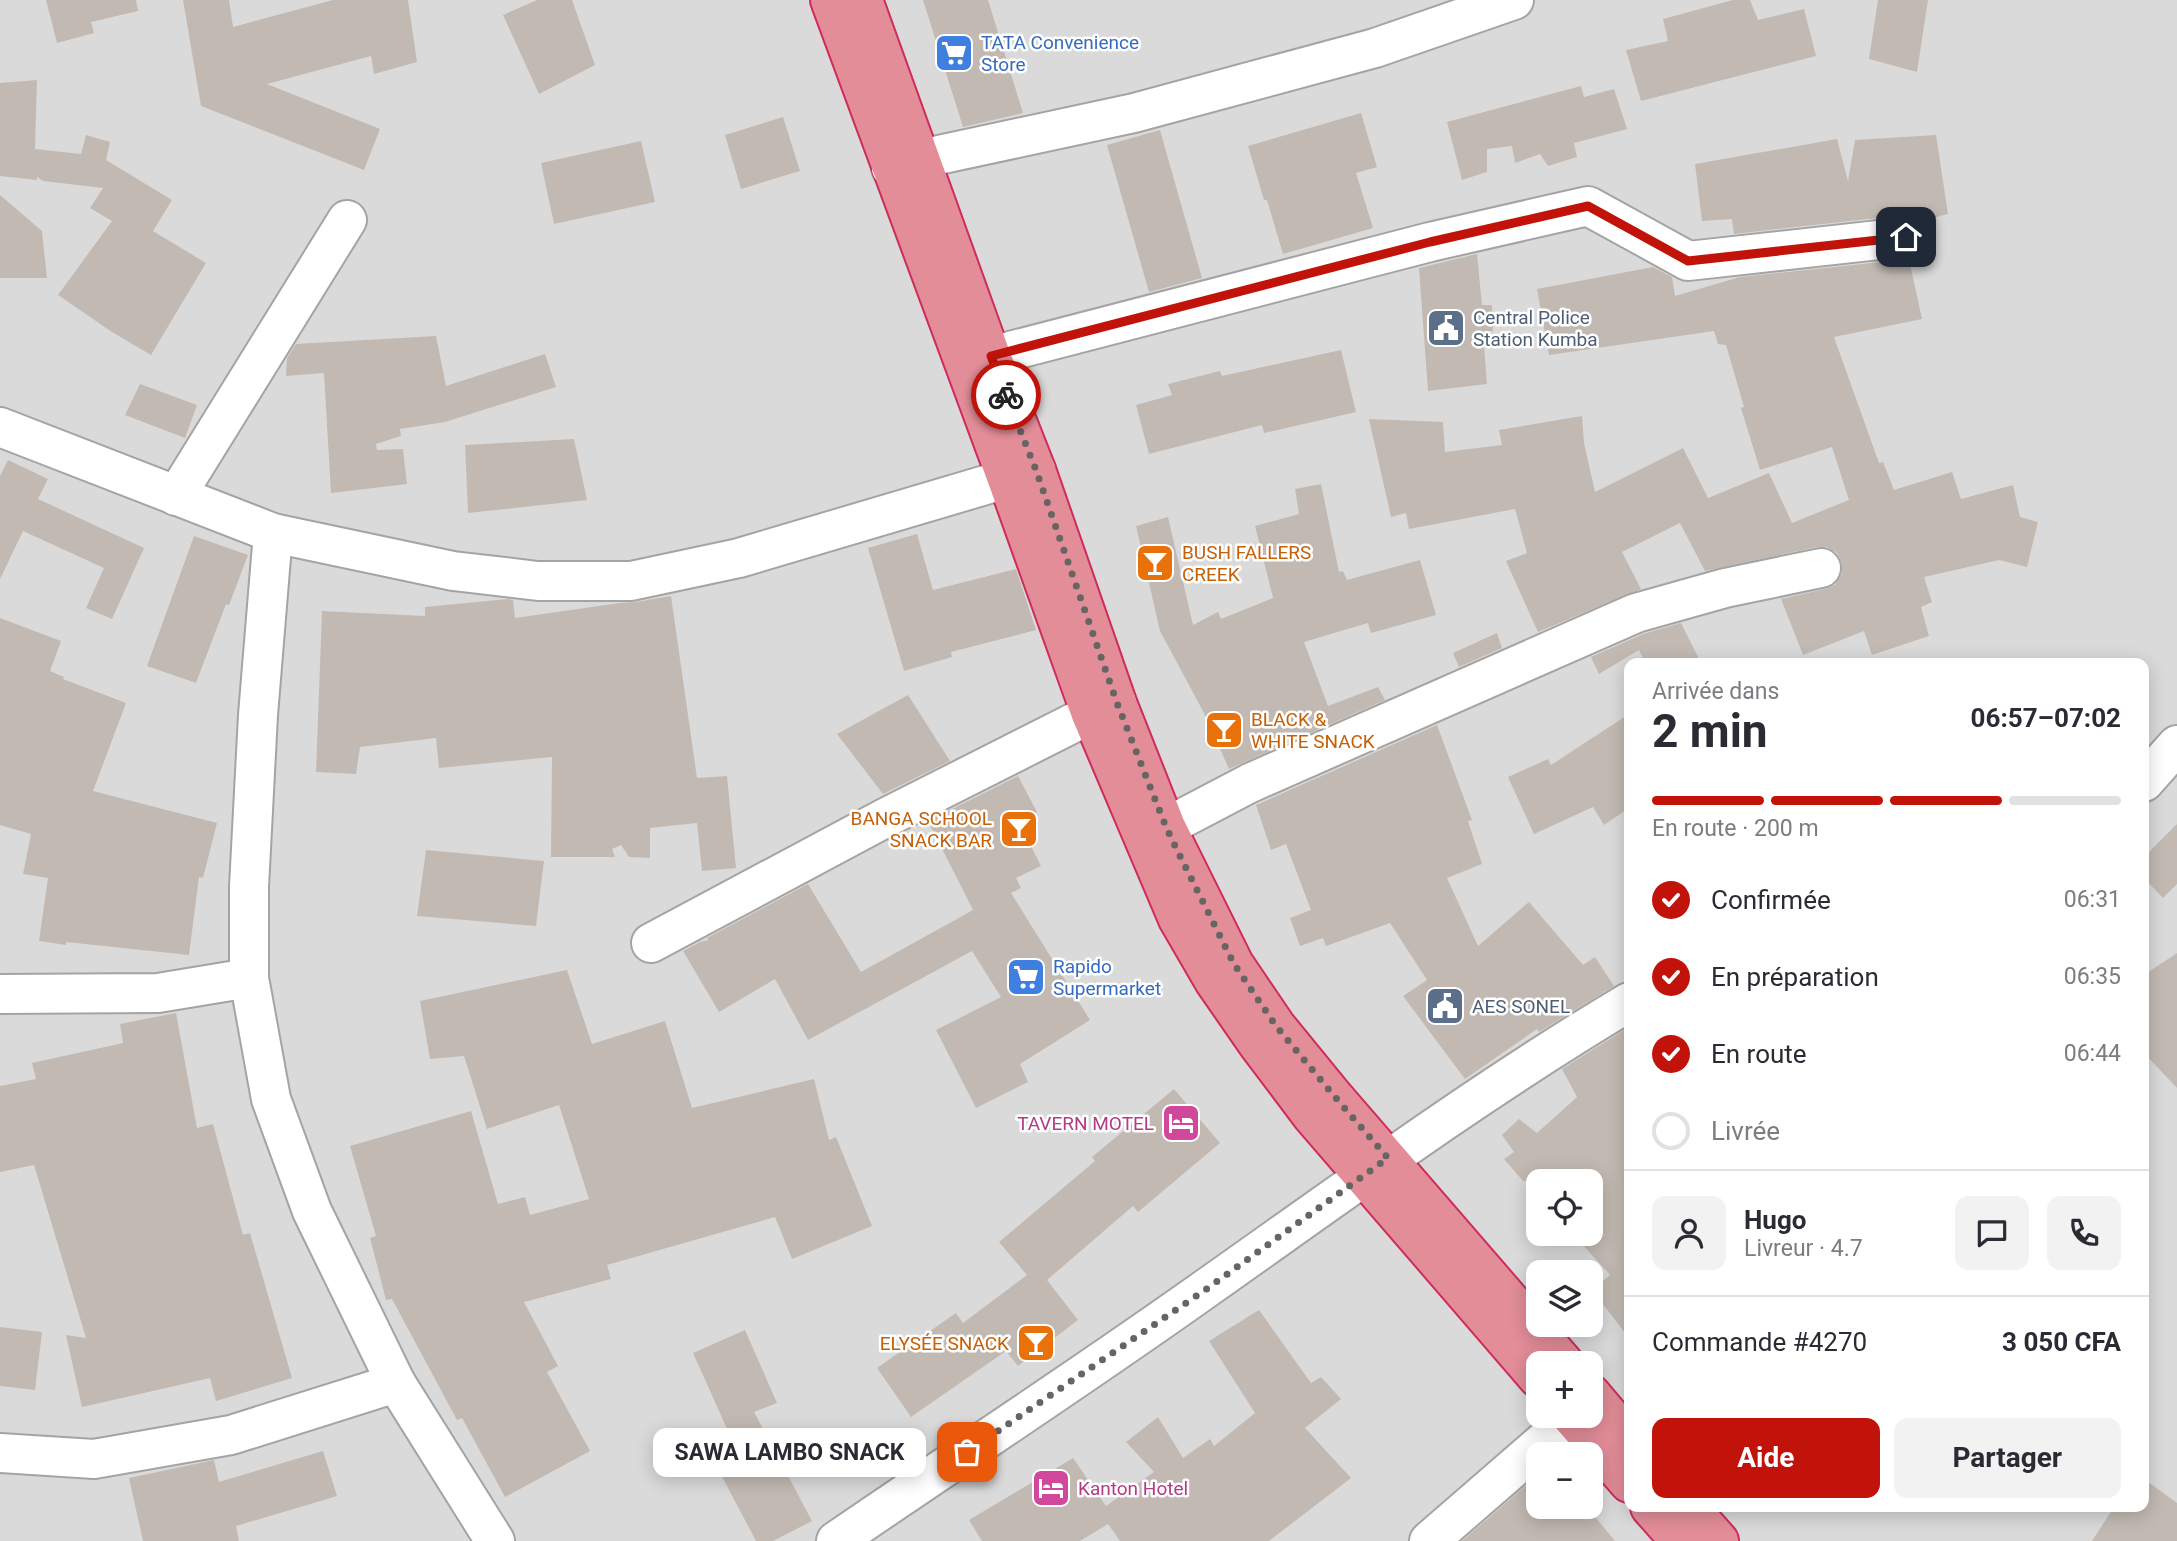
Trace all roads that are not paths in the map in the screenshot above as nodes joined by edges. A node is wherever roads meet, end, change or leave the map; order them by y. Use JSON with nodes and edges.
{"nodes":[{"id":1,"x":830,"y":0,"type":"edge"},
{"id":2,"x":863,"y":0,"type":"edge"},
{"id":3,"x":1514,"y":0,"type":"edge"},
{"id":4,"x":906,"y":164,"type":"junction"},
{"id":5,"x":347,"y":219,"type":"dead end"},
{"id":6,"x":1906,"y":237,"type":"dead end"},
{"id":7,"x":991,"y":356,"type":"junction"},
{"id":8,"x":0,"y":427,"type":"edge"},
{"id":9,"x":1021,"y":474,"type":"junction"},
{"id":10,"x":176,"y":496,"type":"junction"},
{"id":11,"x":273,"y":534,"type":"junction"},
{"id":12,"x":1821,"y":568,"type":"dead end"},
{"id":13,"x":1104,"y":708,"type":"junction"},
{"id":14,"x":2177,"y":745,"type":"edge"},
{"id":15,"x":2149,"y":776,"type":"edge"},
{"id":16,"x":1166,"y":827,"type":"junction"},
{"id":17,"x":651,"y":943,"type":"dead end"},
{"id":18,"x":249,"y":978,"type":"junction"},
{"id":19,"x":0,"y":993,"type":"edge"},
{"id":20,"x":1624,"y":1005,"type":"edge"},
{"id":21,"x":1376,"y":1167,"type":"junction"},
{"id":22,"x":1552,"y":1351,"type":"edge"},
{"id":23,"x":1526,"y":1362,"type":"edge"},
{"id":24,"x":396,"y":1383,"type":"junction"},
{"id":25,"x":1603,"y":1424,"type":"edge"},
{"id":26,"x":1557,"y":1428,"type":"edge"},
{"id":27,"x":1591,"y":1428,"type":"edge"},
{"id":28,"x":1624,"y":1436,"type":"edge"},
{"id":29,"x":0,"y":1453,"type":"edge"},
{"id":30,"x":1624,"y":1476,"type":"edge"},
{"id":31,"x":1654,"y":1512,"type":"edge"},
{"id":32,"x":1693,"y":1512,"type":"edge"},
{"id":33,"x":495,"y":1541,"type":"edge"},
{"id":34,"x":836,"y":1541,"type":"edge"},
{"id":35,"x":1429,"y":1541,"type":"edge"},
{"id":36,"x":1680,"y":1541,"type":"edge"},
{"id":37,"x":1719,"y":1541,"type":"edge"}],
"edges":[{"from":1,"to":4,"type":"highway"},
{"from":2,"to":4,"type":"highway"},
{"from":3,"to":4,"type":"street"},
{"from":4,"to":7,"type":"highway"},
{"from":4,"to":9,"type":"highway"},
{"from":5,"to":10,"type":"street"},
{"from":6,"to":7,"type":"street"},
{"from":7,"to":9,"type":"highway"},
{"from":8,"to":10,"type":"street"},
{"from":9,"to":11,"type":"street"},
{"from":9,"to":13,"type":"highway"},
{"from":10,"to":11,"type":"street"},
{"from":11,"to":18,"type":"street"},
{"from":12,"to":16,"type":"street"},
{"from":13,"to":16,"type":"highway"},
{"from":13,"to":17,"type":"street"},
{"from":13,"to":21,"type":"highway"},
{"from":14,"to":15,"type":"street"},
{"from":16,"to":21,"type":"highway"},
{"from":18,"to":19,"type":"street"},
{"from":18,"to":24,"type":"street"},
{"from":20,"to":21,"type":"street"},
{"from":21,"to":22,"type":"highway"},
{"from":21,"to":23,"type":"highway"},
{"from":21,"to":34,"type":"street"},
{"from":24,"to":29,"type":"street"},
{"from":24,"to":33,"type":"street"},
{"from":25,"to":28,"type":"highway"},
{"from":26,"to":35,"type":"street"},
{"from":27,"to":30,"type":"highway"},
{"from":31,"to":36,"type":"highway"},
{"from":32,"to":37,"type":"highway"}]}
